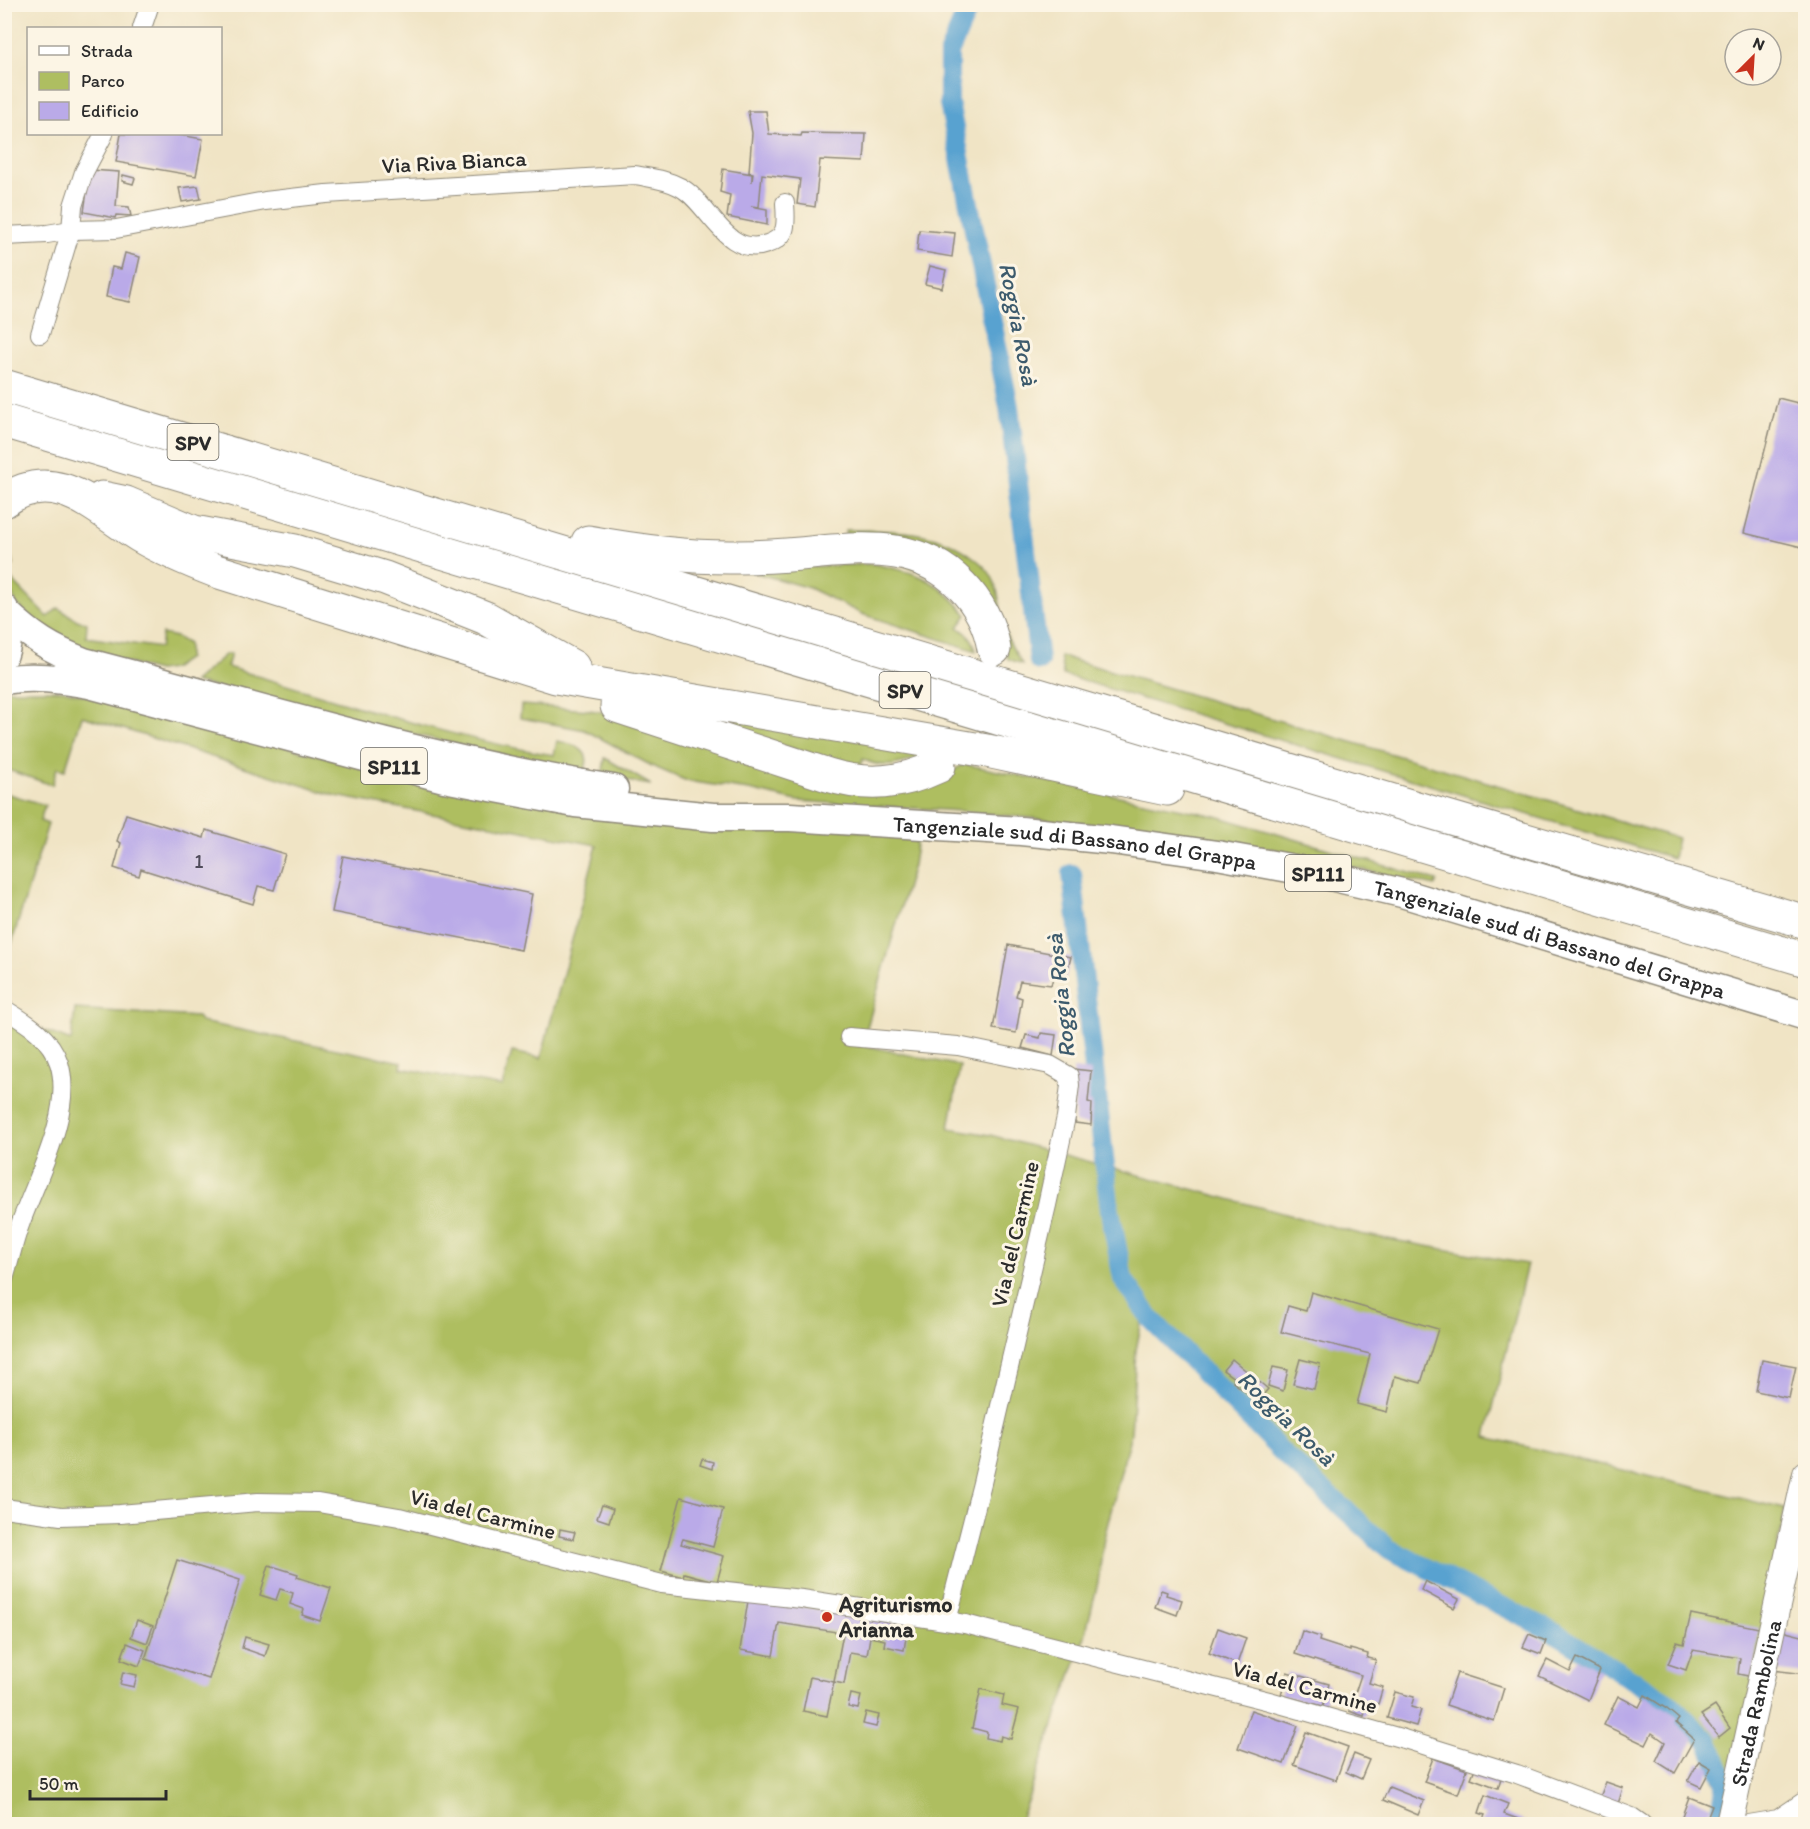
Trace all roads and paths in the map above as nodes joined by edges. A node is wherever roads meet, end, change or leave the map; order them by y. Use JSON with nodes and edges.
{"nodes":[{"id":1,"x":150,"y":4,"type":"edge"},
{"id":2,"x":142,"y":27,"type":"edge"},
{"id":3,"x":103,"y":135,"type":"edge"},
{"id":4,"x":785,"y":203,"type":"dead end"},
{"id":5,"x":71,"y":230,"type":"junction"},
{"id":6,"x":4,"y":236,"type":"edge"},
{"id":7,"x":40,"y":334,"type":"dead end"},
{"id":8,"x":4,"y":386,"type":"edge"},
{"id":9,"x":4,"y":421,"type":"edge"},
{"id":10,"x":71,"y":493,"type":"junction"},
{"id":11,"x":382,"y":499,"type":"junction"},
{"id":12,"x":4,"y":501,"type":"edge"},
{"id":13,"x":5,"y":610,"type":"edge"},
{"id":14,"x":994,"y":649,"type":"dead end"},
{"id":15,"x":4,"y":654,"type":"edge"},
{"id":16,"x":556,"y":677,"type":"junction"},
{"id":17,"x":4,"y":680,"type":"edge"},
{"id":18,"x":604,"y":685,"type":"junction"},
{"id":19,"x":939,"y":766,"type":"dead end"},
{"id":20,"x":790,"y":817,"type":"junction"},
{"id":21,"x":1806,"y":922,"type":"edge"},
{"id":22,"x":1806,"y":960,"type":"edge"},
{"id":23,"x":1806,"y":976,"type":"edge"},
{"id":24,"x":4,"y":1010,"type":"edge"},
{"id":25,"x":1806,"y":1016,"type":"edge"},
{"id":26,"x":849,"y":1037,"type":"dead end"},
{"id":27,"x":4,"y":1279,"type":"edge"},
{"id":28,"x":1806,"y":1474,"type":"edge"},
{"id":29,"x":4,"y":1508,"type":"edge"},
{"id":30,"x":1797,"y":1561,"type":"edge"},
{"id":31,"x":947,"y":1621,"type":"junction"},
{"id":32,"x":1806,"y":1800,"type":"edge"},
{"id":33,"x":1782,"y":1822,"type":"edge"},
{"id":34,"x":1642,"y":1824,"type":"edge"},
{"id":35,"x":1729,"y":1824,"type":"edge"},
{"id":36,"x":1748,"y":1824,"type":"edge"}],
"edges":[{"from":1,"to":2,"type":"street"},
{"from":3,"to":5,"type":"street"},
{"from":4,"to":5,"type":"street","name":"Via Riva Bianca"},
{"from":5,"to":6,"type":"street","name":"Via Riva Bianca"},
{"from":5,"to":7,"type":"street"},
{"from":8,"to":11,"type":"highway","number":"SPV"},
{"from":9,"to":22,"type":"highway","number":"SPV"},
{"from":10,"to":12,"type":"highway"},
{"from":10,"to":16,"type":"highway"},
{"from":10,"to":18,"type":"highway"},
{"from":11,"to":14,"type":"highway"},
{"from":11,"to":21,"type":"highway","number":"SPV"},
{"from":13,"to":15,"type":"main road","name":"Tangenziale sud di Bassano del Grappa","number":"SP111"},
{"from":13,"to":20,"type":"main road","name":"Tangenziale sud di Bassano del Grappa","number":"SP111"},
{"from":16,"to":18,"type":"highway"},
{"from":16,"to":19,"type":"highway"},
{"from":17,"to":20,"type":"main road","name":"Tangenziale sud di Bassano del Grappa","number":"SP111"},
{"from":18,"to":23,"type":"highway"},
{"from":20,"to":25,"type":"main road","name":"Tangenziale sud di Bassano del Grappa","number":"SP111"},
{"from":24,"to":27,"type":"street"},
{"from":26,"to":31,"type":"street","name":"Via del Carmine"},
{"from":28,"to":30,"type":"street","name":"Strada Rambolina"},
{"from":29,"to":31,"type":"street","name":"Via del Carmine"},
{"from":30,"to":35,"type":"street","name":"Strada Rambolina"},
{"from":31,"to":34,"type":"street","name":"Via del Carmine"},
{"from":32,"to":33,"type":"street"},
{"from":33,"to":36,"type":"street"}]}
